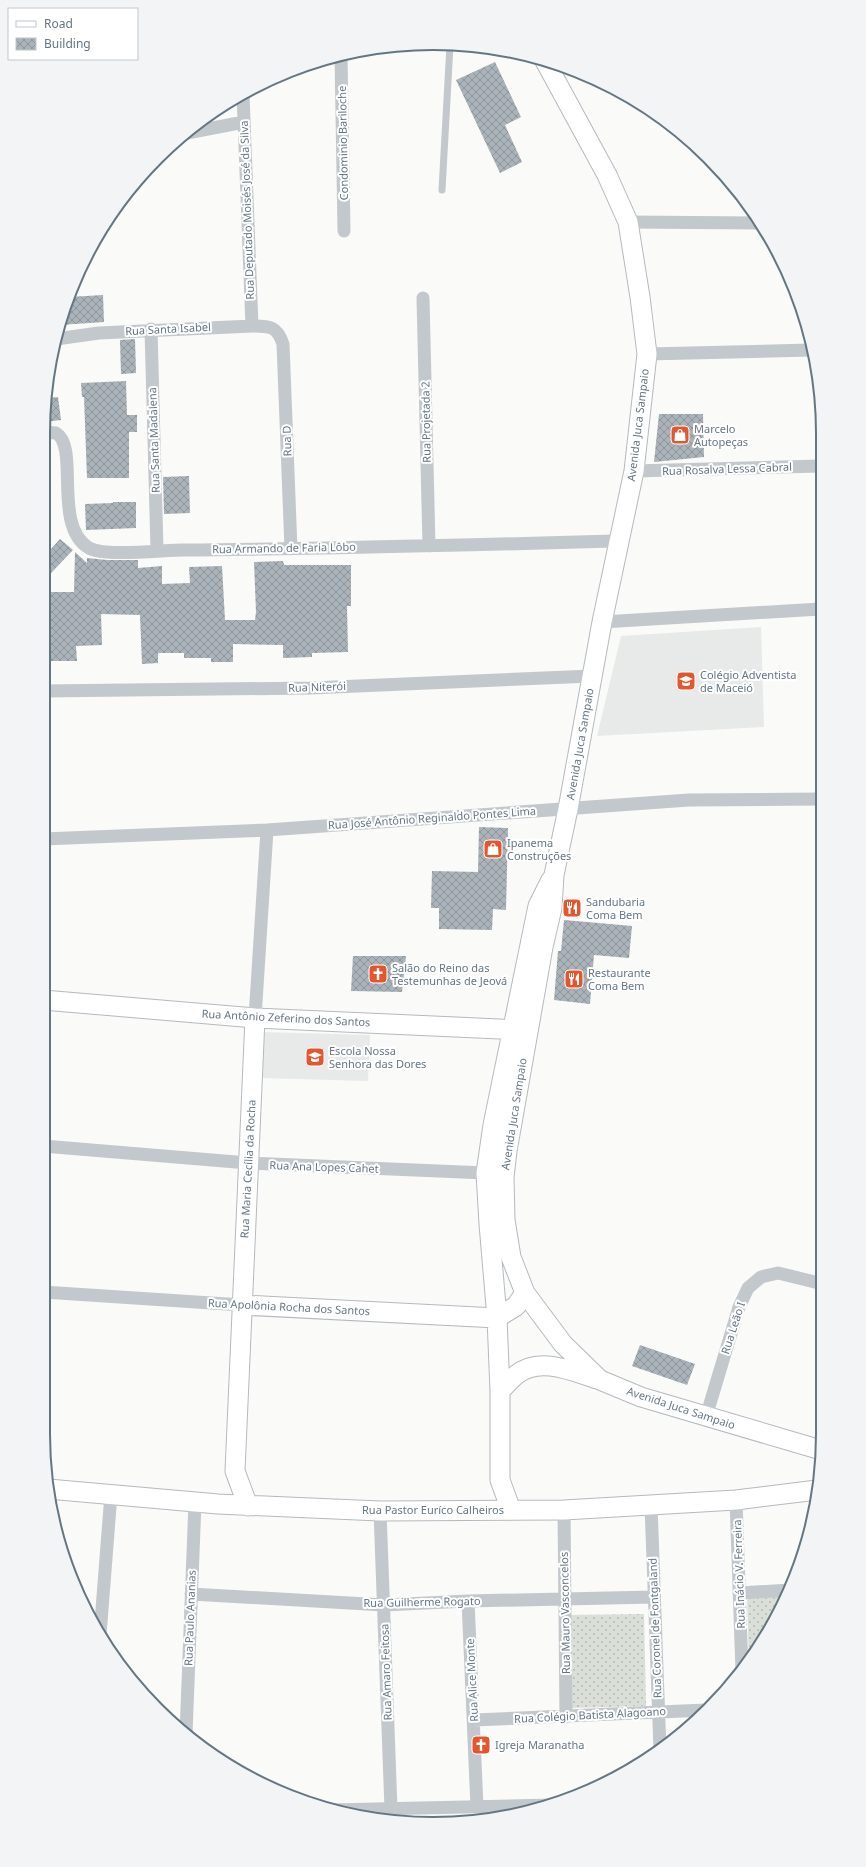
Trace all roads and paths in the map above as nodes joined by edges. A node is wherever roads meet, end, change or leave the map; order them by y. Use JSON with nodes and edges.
{"nodes":[{"id":1,"x":450,"y":51,"type":"edge"},
{"id":2,"x":341,"y":61,"type":"edge"},
{"id":3,"x":549,"y":68,"type":"edge"},
{"id":4,"x":243,"y":100,"type":"edge"},
{"id":5,"x":244,"y":122,"type":"junction"},
{"id":6,"x":198,"y":131,"type":"edge"},
{"id":7,"x":442,"y":190,"type":"dead end"},
{"id":8,"x":628,"y":222,"type":"junction"},
{"id":9,"x":753,"y":223,"type":"edge"},
{"id":10,"x":344,"y":232,"type":"dead end"},
{"id":11,"x":423,"y":298,"type":"dead end"},
{"id":12,"x":252,"y":326,"type":"junction"},
{"id":13,"x":151,"y":329,"type":"junction"},
{"id":14,"x":280,"y":333,"type":"joint"},
{"id":15,"x":62,"y":339,"type":"edge"},
{"id":16,"x":807,"y":350,"type":"edge"},
{"id":17,"x":648,"y":354,"type":"junction"},
{"id":18,"x":50,"y":433,"type":"edge"},
{"id":19,"x":816,"y":466,"type":"edge"},
{"id":20,"x":634,"y":471,"type":"junction"},
{"id":21,"x":618,"y":541,"type":"junction"},
{"id":22,"x":429,"y":546,"type":"junction"},
{"id":23,"x":291,"y":549,"type":"junction"},
{"id":24,"x":157,"y":550,"type":"junction"},
{"id":25,"x":816,"y":609,"type":"edge"},
{"id":26,"x":602,"y":622,"type":"junction"},
{"id":27,"x":592,"y":676,"type":"junction"},
{"id":28,"x":50,"y":691,"type":"edge"},
{"id":29,"x":816,"y":799,"type":"edge"},
{"id":30,"x":568,"y":808,"type":"junction"},
{"id":31,"x":267,"y":830,"type":"junction"},
{"id":32,"x":50,"y":839,"type":"edge"},
{"id":33,"x":50,"y":1001,"type":"edge"},
{"id":34,"x":255,"y":1018,"type":"junction"},
{"id":35,"x":520,"y":1030,"type":"junction"},
{"id":36,"x":50,"y":1147,"type":"edge"},
{"id":37,"x":248,"y":1163,"type":"junction"},
{"id":38,"x":486,"y":1173,"type":"junction"},
{"id":39,"x":816,"y":1282,"type":"edge"},
{"id":40,"x":50,"y":1292,"type":"edge"},
{"id":41,"x":525,"y":1293,"type":"junction"},
{"id":42,"x":242,"y":1304,"type":"junction"},
{"id":43,"x":497,"y":1318,"type":"junction"},
{"id":44,"x":600,"y":1380,"type":"junction"},
{"id":45,"x":500,"y":1391,"type":"junction"},
{"id":46,"x":706,"y":1417,"type":"junction"},
{"id":47,"x":815,"y":1452,"type":"edge"},
{"id":48,"x":234,"y":1471,"type":"junction"},
{"id":49,"x":500,"y":1480,"type":"junction"},
{"id":50,"x":813,"y":1487,"type":"edge"},
{"id":51,"x":54,"y":1489,"type":"edge"},
{"id":52,"x":111,"y":1494,"type":"junction"},
{"id":53,"x":736,"y":1500,"type":"junction"},
{"id":54,"x":195,"y":1502,"type":"junction"},
{"id":55,"x":218,"y":1504,"type":"junction"},
{"id":56,"x":651,"y":1505,"type":"junction"},
{"id":57,"x":248,"y":1506,"type":"junction"},
{"id":58,"x":486,"y":1510,"type":"junction"},
{"id":59,"x":511,"y":1510,"type":"junction"},
{"id":60,"x":564,"y":1510,"type":"junction"},
{"id":61,"x":380,"y":1511,"type":"junction"},
{"id":62,"x":783,"y":1590,"type":"edge"},
{"id":63,"x":739,"y":1593,"type":"junction"},
{"id":64,"x":190,"y":1594,"type":"junction"},
{"id":65,"x":654,"y":1597,"type":"junction"},
{"id":66,"x":565,"y":1600,"type":"junction"},
{"id":67,"x":468,"y":1601,"type":"junction"},
{"id":68,"x":384,"y":1605,"type":"junction"},
{"id":69,"x":101,"y":1626,"type":"edge"},
{"id":70,"x":742,"y":1660,"type":"edge"},
{"id":71,"x":698,"y":1710,"type":"edge"},
{"id":72,"x":659,"y":1712,"type":"junction"},
{"id":73,"x":566,"y":1717,"type":"junction"},
{"id":74,"x":474,"y":1720,"type":"junction"},
{"id":75,"x":186,"y":1727,"type":"edge"},
{"id":76,"x":660,"y":1742,"type":"edge"},
{"id":77,"x":527,"y":1805,"type":"edge"},
{"id":78,"x":477,"y":1806,"type":"junction"},
{"id":79,"x":366,"y":1811,"type":"edge"},
{"id":80,"x":385,"y":1812,"type":"edge"}],
"edges":[{"from":1,"to":7,"type":"lane"},
{"from":2,"to":10,"type":"street","name":"Condominio Bariloche"},
{"from":3,"to":8,"type":"main road","name":"Avenida Juca Sampaio"},
{"from":4,"to":5,"type":"street","name":"Rua Deputado Moisés José da Silva"},
{"from":5,"to":6,"type":"street"},
{"from":5,"to":12,"type":"street","name":"Rua Deputado Moisés José da Silva"},
{"from":8,"to":9,"type":"street"},
{"from":8,"to":17,"type":"main road","name":"Avenida Juca Sampaio"},
{"from":11,"to":22,"type":"street","name":"Rua Projetada 2"},
{"from":12,"to":13,"type":"street","name":"Rua Santa Isabel"},
{"from":12,"to":14,"type":"street","name":"Rua Santa Isabel"},
{"from":13,"to":15,"type":"street","name":"Rua Santa Isabel"},
{"from":13,"to":24,"type":"street","name":"Rua Santa Madalena"},
{"from":14,"to":23,"type":"street","name":"Rua D"},
{"from":16,"to":17,"type":"street"},
{"from":17,"to":20,"type":"main road","name":"Avenida Juca Sampaio"},
{"from":18,"to":24,"type":"street","name":"Rua Armando de Faria Lôbo"},
{"from":19,"to":20,"type":"street","name":"Rua Rosalva Lessa Cabral"},
{"from":20,"to":21,"type":"main road","name":"Avenida Juca Sampaio"},
{"from":21,"to":22,"type":"street","name":"Rua Armando de Faria Lôbo"},
{"from":21,"to":26,"type":"main road","name":"Avenida Juca Sampaio"},
{"from":22,"to":23,"type":"street","name":"Rua Armando de Faria Lôbo"},
{"from":23,"to":24,"type":"street","name":"Rua Armando de Faria Lôbo"},
{"from":25,"to":26,"type":"street"},
{"from":26,"to":27,"type":"main road","name":"Avenida Juca Sampaio"},
{"from":27,"to":28,"type":"street","name":"Rua Niterói"},
{"from":27,"to":30,"type":"main road","name":"Avenida Juca Sampaio"},
{"from":29,"to":30,"type":"street","name":"Rua José Antônio Reginaldo Pontes Lima"},
{"from":30,"to":31,"type":"street","name":"Rua José Antônio Reginaldo Pontes Lima"},
{"from":30,"to":35,"type":"main road","name":"Avenida Juca Sampaio"},
{"from":31,"to":32,"type":"street","name":"Rua José Antônio Reginaldo Pontes Lima"},
{"from":31,"to":34,"type":"street","name":"Rua Maria Cecília da Rocha"},
{"from":33,"to":34,"type":"main road","name":"Rua Antônio Zeferino dos Santos"},
{"from":34,"to":35,"type":"main road","name":"Rua Antônio Zeferino dos Santos"},
{"from":34,"to":37,"type":"main road","name":"Rua Maria Cecília da Rocha"},
{"from":35,"to":38,"type":"main road","name":"Avenida Juca Sampaio"},
{"from":35,"to":41,"type":"main road","name":"Avenida Juca Sampaio"},
{"from":36,"to":37,"type":"street","name":"Rua Ana Lopes Cahet"},
{"from":37,"to":38,"type":"street","name":"Rua Ana Lopes Cahet"},
{"from":37,"to":42,"type":"main road","name":"Rua Maria Cecília da Rocha"},
{"from":38,"to":43,"type":"main road","name":"Avenida Juca Sampaio"},
{"from":39,"to":46,"type":"street","name":"Rua Leão I"},
{"from":40,"to":42,"type":"street","name":"Rua Apolônia Rocha dos Santos"},
{"from":41,"to":43,"type":"main road"},
{"from":41,"to":44,"type":"main road","name":"Avenida Juca Sampaio"},
{"from":42,"to":43,"type":"main road","name":"Rua Apolônia Rocha dos Santos"},
{"from":42,"to":48,"type":"main road","name":"Rua Maria Cecília da Rocha"},
{"from":43,"to":45,"type":"main road","name":"Avenida Juca Sampaio"},
{"from":44,"to":45,"type":"main road"},
{"from":44,"to":46,"type":"main road","name":"Avenida Juca Sampaio"},
{"from":45,"to":49,"type":"main road","name":"Avenida Juca Sampaio"},
{"from":46,"to":47,"type":"main road","name":"Avenida Juca Sampaio"},
{"from":48,"to":55,"type":"main road"},
{"from":48,"to":57,"type":"main road","name":"Rua Maria Cecília da Rocha"},
{"from":49,"to":58,"type":"main road"},
{"from":49,"to":59,"type":"main road","name":"Avenida Juca Sampaio"},
{"from":50,"to":53,"type":"main road","name":"Rua Pastor Euríco Calheiros"},
{"from":51,"to":52,"type":"main road","name":"Rua Pastor Euríco Calheiros"},
{"from":52,"to":54,"type":"main road","name":"Rua Pastor Euríco Calheiros"},
{"from":52,"to":69,"type":"street"},
{"from":53,"to":56,"type":"main road","name":"Rua Pastor Euríco Calheiros"},
{"from":53,"to":63,"type":"street","name":"Rua Inácio V. Ferreira"},
{"from":54,"to":55,"type":"main road","name":"Rua Pastor Euríco Calheiros"},
{"from":54,"to":64,"type":"street","name":"Rua Paulo Ananias"},
{"from":55,"to":57,"type":"main road","name":"Rua Pastor Euríco Calheiros"},
{"from":56,"to":60,"type":"main road","name":"Rua Pastor Euríco Calheiros"},
{"from":56,"to":65,"type":"street","name":"Rua Coronel de Fontgaland"},
{"from":57,"to":61,"type":"main road","name":"Rua Pastor Euríco Calheiros"},
{"from":58,"to":59,"type":"main road","name":"Rua Pastor Euríco Calheiros"},
{"from":58,"to":61,"type":"main road","name":"Rua Pastor Euríco Calheiros"},
{"from":59,"to":60,"type":"main road","name":"Rua Pastor Euríco Calheiros"},
{"from":60,"to":66,"type":"street","name":"Rua Mauro Vasconcelos"},
{"from":61,"to":68,"type":"street","name":"Rua Amaro Feitosa"},
{"from":62,"to":63,"type":"street"},
{"from":63,"to":70,"type":"street","name":"Rua Inácio V. Ferreira"},
{"from":64,"to":68,"type":"street","name":"Rua Guilherme Rogato"},
{"from":64,"to":75,"type":"street","name":"Rua Paulo Ananias"},
{"from":65,"to":66,"type":"street","name":"Rua Guilherme Rogato"},
{"from":65,"to":72,"type":"street","name":"Rua Coronel de Fontgaland"},
{"from":66,"to":67,"type":"street","name":"Rua Guilherme Rogato"},
{"from":66,"to":73,"type":"street","name":"Rua Mauro Vasconcelos"},
{"from":67,"to":68,"type":"street","name":"Rua Guilherme Rogato"},
{"from":67,"to":74,"type":"street","name":"Rua Alice Monte"},
{"from":68,"to":80,"type":"street","name":"Rua Amaro Feitosa"},
{"from":71,"to":72,"type":"street","name":"Rua Colégio Batista Alagoano"},
{"from":72,"to":73,"type":"street","name":"Rua Colégio Batista Alagoano"},
{"from":72,"to":76,"type":"street","name":"Rua Coronel de Fontgaland"},
{"from":73,"to":74,"type":"street","name":"Rua Colégio Batista Alagoano"},
{"from":74,"to":78,"type":"street","name":"Rua Alice Monte"},
{"from":77,"to":78,"type":"street"},
{"from":78,"to":80,"type":"street"},
{"from":79,"to":80,"type":"street"}]}
